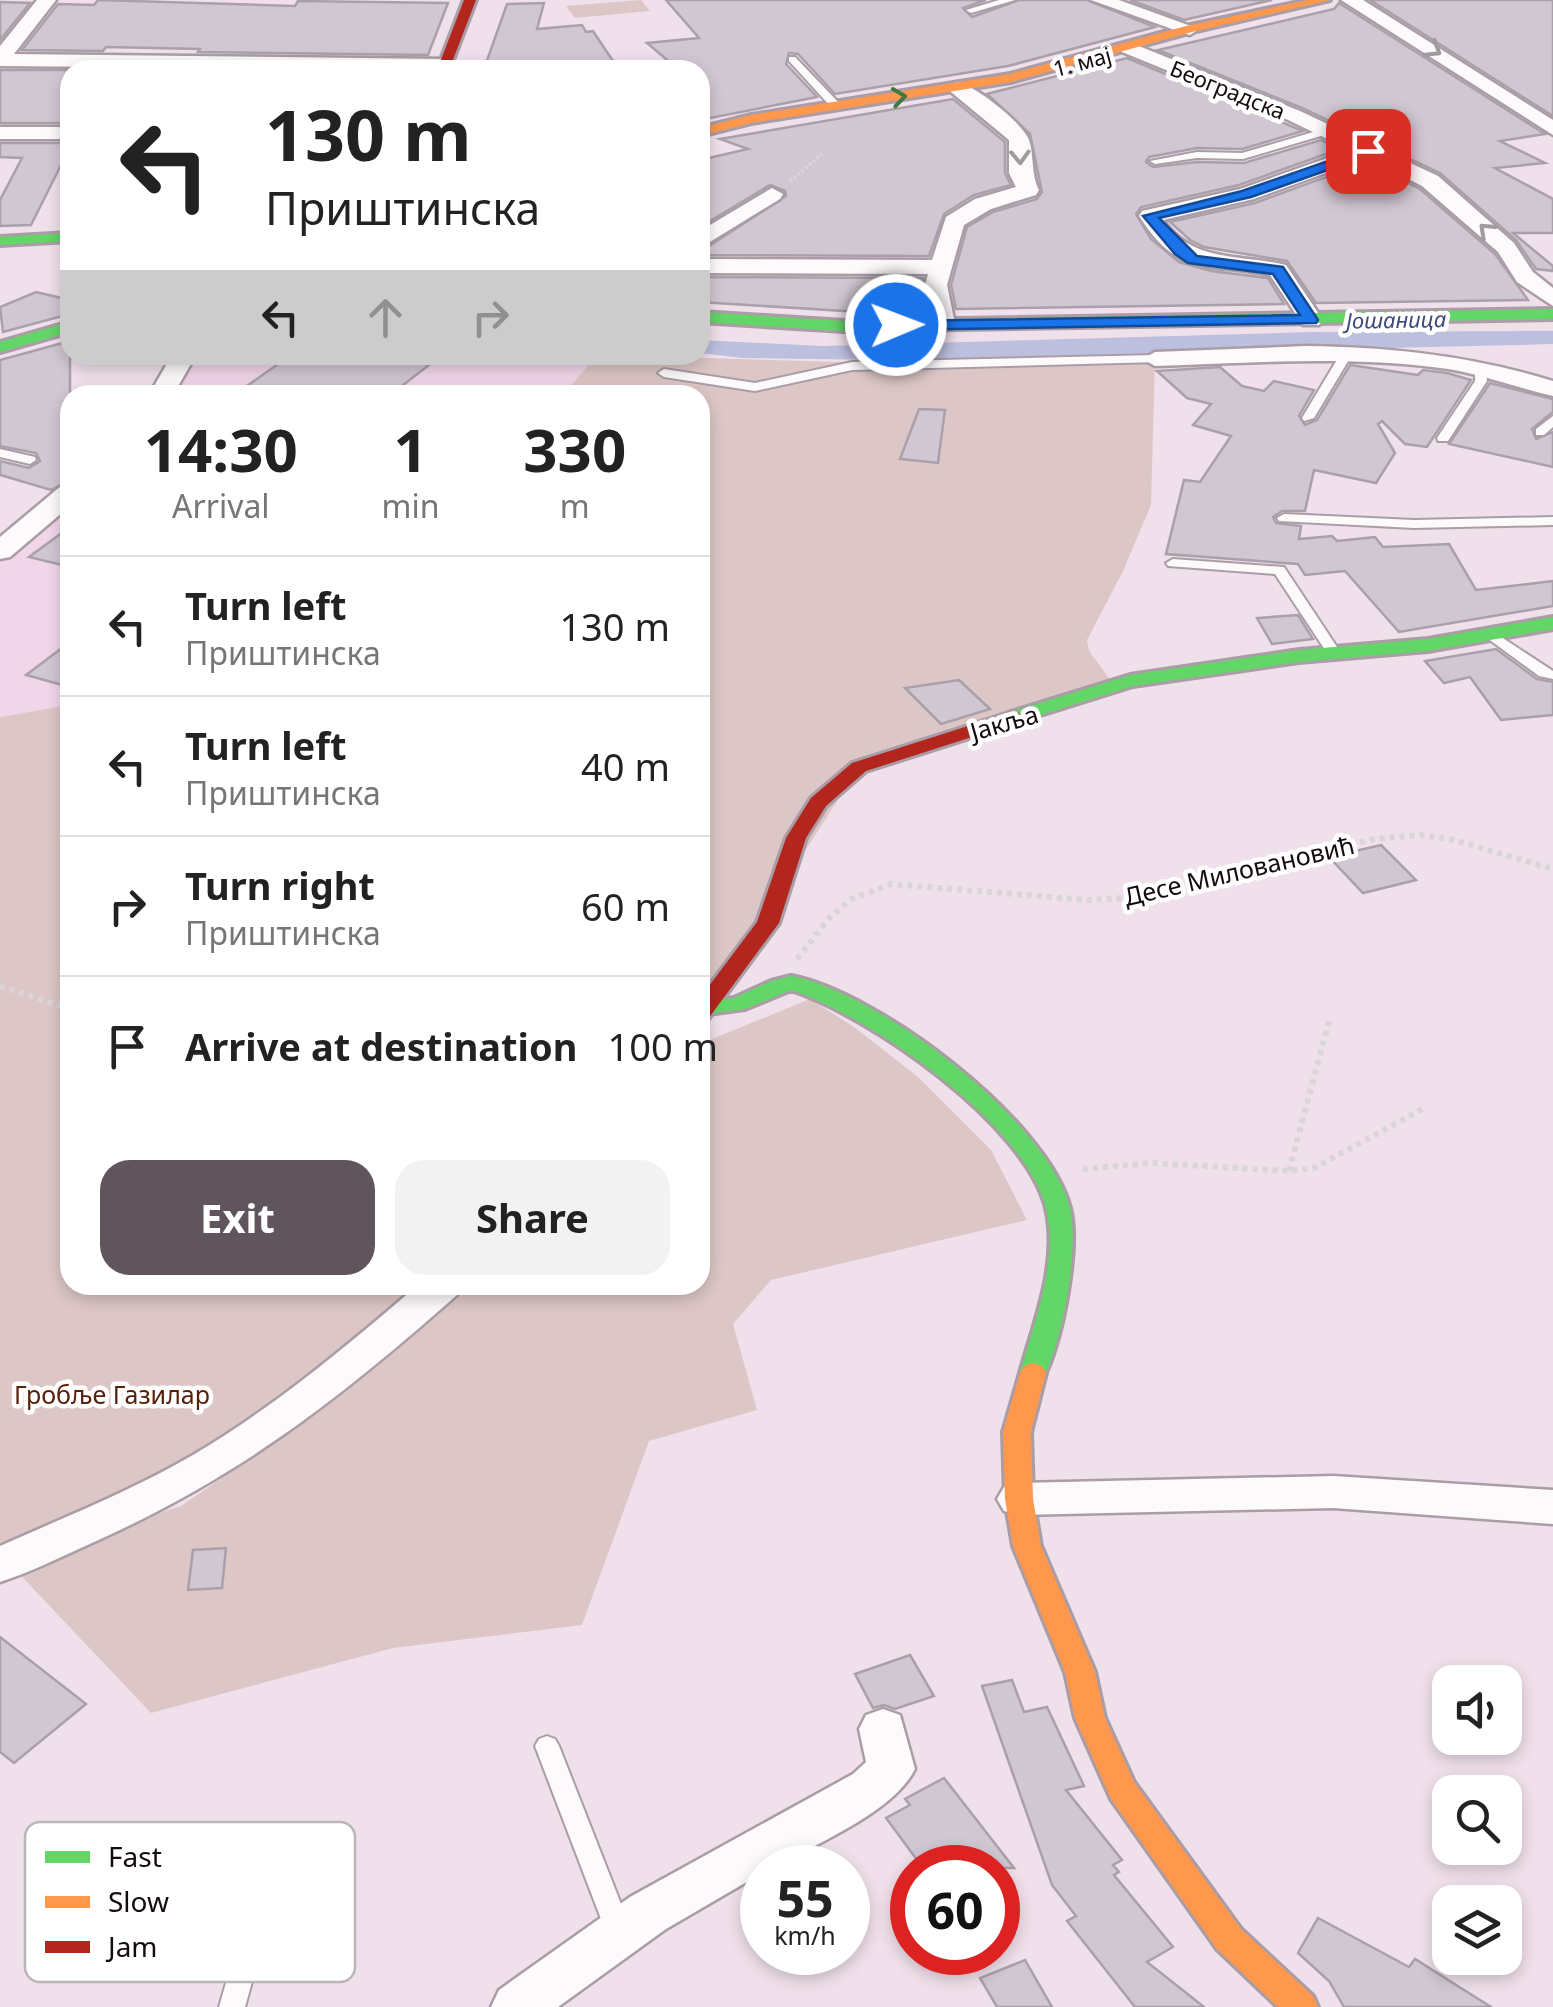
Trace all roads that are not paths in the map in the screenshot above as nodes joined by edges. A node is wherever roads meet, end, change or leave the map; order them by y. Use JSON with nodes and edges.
{"nodes":[{"id":1,"x":46,"y":0,"type":"edge"},
{"id":2,"x":470,"y":0,"type":"edge"},
{"id":3,"x":1010,"y":0,"type":"edge"},
{"id":4,"x":1100,"y":0,"type":"edge"},
{"id":5,"x":1324,"y":0,"type":"edge"},
{"id":6,"x":1350,"y":0,"type":"edge"},
{"id":7,"x":971,"y":10,"type":"dead end"},
{"id":8,"x":1190,"y":29,"type":"junction"},
{"id":9,"x":1129,"y":48,"type":"junction"},
{"id":10,"x":0,"y":59,"type":"edge"},
{"id":11,"x":60,"y":60,"type":"edge"},
{"id":12,"x":447,"y":60,"type":"edge"},
{"id":13,"x":792,"y":60,"type":"dead end"},
{"id":14,"x":958,"y":88,"type":"junction"},
{"id":15,"x":836,"y":106,"type":"junction"},
{"id":16,"x":1553,"y":129,"type":"edge"},
{"id":17,"x":710,"y":130,"type":"edge"},
{"id":18,"x":1327,"y":131,"type":"junction"},
{"id":19,"x":0,"y":133,"type":"edge"},
{"id":20,"x":60,"y":133,"type":"edge"},
{"id":21,"x":1368,"y":151,"type":"junction"},
{"id":22,"x":1155,"y":161,"type":"dead end"},
{"id":23,"x":772,"y":194,"type":"road end"},
{"id":24,"x":710,"y":234,"type":"edge"},
{"id":25,"x":60,"y":237,"type":"edge"},
{"id":26,"x":0,"y":240,"type":"edge"},
{"id":27,"x":710,"y":266,"type":"edge"},
{"id":28,"x":941,"y":267,"type":"junction"},
{"id":29,"x":1553,"y":300,"type":"edge"},
{"id":30,"x":1553,"y":314,"type":"edge"},
{"id":31,"x":710,"y":317,"type":"edge"},
{"id":32,"x":1310,"y":320,"type":"junction"},
{"id":33,"x":943,"y":324,"type":"junction"},
{"id":34,"x":60,"y":329,"type":"edge"},
{"id":35,"x":3,"y":343,"type":"edge"},
{"id":36,"x":1347,"y":353,"type":"junction"},
{"id":37,"x":1155,"y":359,"type":"joint"},
{"id":38,"x":1478,"y":365,"type":"junction"},
{"id":39,"x":664,"y":373,"type":"dead end"},
{"id":40,"x":1553,"y":388,"type":"edge"},
{"id":41,"x":1308,"y":418,"type":"dead end"},
{"id":42,"x":1553,"y":420,"type":"edge"},
{"id":43,"x":1540,"y":432,"type":"dead end"},
{"id":44,"x":1443,"y":438,"type":"dead end"},
{"id":45,"x":0,"y":453,"type":"edge"},
{"id":46,"x":30,"y":460,"type":"dead end"},
{"id":47,"x":60,"y":500,"type":"edge"},
{"id":48,"x":1284,"y":518,"type":"dead end"},
{"id":49,"x":1553,"y":521,"type":"edge"},
{"id":50,"x":0,"y":550,"type":"edge"},
{"id":51,"x":1173,"y":563,"type":"dead end"},
{"id":52,"x":1553,"y":623,"type":"edge"},
{"id":53,"x":1492,"y":635,"type":"junction"},
{"id":54,"x":1334,"y":654,"type":"junction"},
{"id":55,"x":1553,"y":675,"type":"edge"},
{"id":56,"x":710,"y":1001,"type":"edge"},
{"id":57,"x":710,"y":1010,"type":"edge"},
{"id":58,"x":431,"y":1295,"type":"edge"},
{"id":59,"x":1019,"y":1498,"type":"junction"},
{"id":60,"x":1553,"y":1507,"type":"edge"},
{"id":61,"x":0,"y":1565,"type":"edge"},
{"id":62,"x":883,"y":1729,"type":"dead end"},
{"id":63,"x":547,"y":1746,"type":"dead end"},
{"id":64,"x":620,"y":1933,"type":"junction"},
{"id":65,"x":239,"y":1982,"type":"edge"},
{"id":66,"x":523,"y":2005,"type":"edge"},
{"id":67,"x":232,"y":2007,"type":"edge"},
{"id":68,"x":1300,"y":2007,"type":"edge"}],
"edges":[{"from":1,"to":10,"type":"street"},
{"from":2,"to":12,"type":"street"},
{"from":3,"to":7,"type":"lane"},
{"from":4,"to":8,"type":"street"},
{"from":5,"to":8,"type":"street","name":"1. мај"},
{"from":6,"to":16,"type":"street","one_way":true},
{"from":8,"to":9,"type":"street","name":"1. мај"},
{"from":9,"to":14,"type":"street","name":"1. мај"},
{"from":9,"to":18,"type":"street","name":"Београдска"},
{"from":10,"to":11,"type":"street"},
{"from":13,"to":15,"type":"lane"},
{"from":15,"to":14,"type":"street","name":"1. мај","one_way":true},
{"from":14,"to":28,"type":"street","one_way":true},
{"from":15,"to":17,"type":"street","name":"1. мај"},
{"from":18,"to":21,"type":"street","name":"Београдска"},
{"from":18,"to":22,"type":"lane","name":"Београдска"},
{"from":19,"to":20,"type":"street"},
{"from":29,"to":21,"type":"street","name":"Београдска","one_way":true},
{"from":21,"to":32,"type":"street"},
{"from":23,"to":24,"type":"street"},
{"from":25,"to":26,"type":"street"},
{"from":27,"to":28,"type":"street"},
{"from":28,"to":33,"type":"street"},
{"from":30,"to":32,"type":"street"},
{"from":31,"to":33,"type":"street"},
{"from":32,"to":33,"type":"street"},
{"from":34,"to":35,"type":"street"},
{"from":36,"to":37,"type":"street"},
{"from":36,"to":38,"type":"street"},
{"from":36,"to":41,"type":"lane"},
{"from":37,"to":39,"type":"lane"},
{"from":38,"to":40,"type":"street"},
{"from":38,"to":44,"type":"lane"},
{"from":42,"to":43,"type":"lane"},
{"from":45,"to":46,"type":"lane"},
{"from":47,"to":50,"type":"street"},
{"from":48,"to":49,"type":"lane"},
{"from":51,"to":54,"type":"lane"},
{"from":52,"to":53,"type":"street","name":"Јакља"},
{"from":53,"to":54,"type":"street","name":"Јакља"},
{"from":53,"to":55,"type":"lane"},
{"from":54,"to":56,"type":"street","name":"Јакља"},
{"from":57,"to":59,"type":"street"},
{"from":58,"to":61,"type":"street"},
{"from":59,"to":60,"type":"street"},
{"from":59,"to":68,"type":"street"},
{"from":62,"to":64,"type":"street"},
{"from":63,"to":64,"type":"lane"},
{"from":64,"to":66,"type":"street"},
{"from":65,"to":67,"type":"lane"}]}
